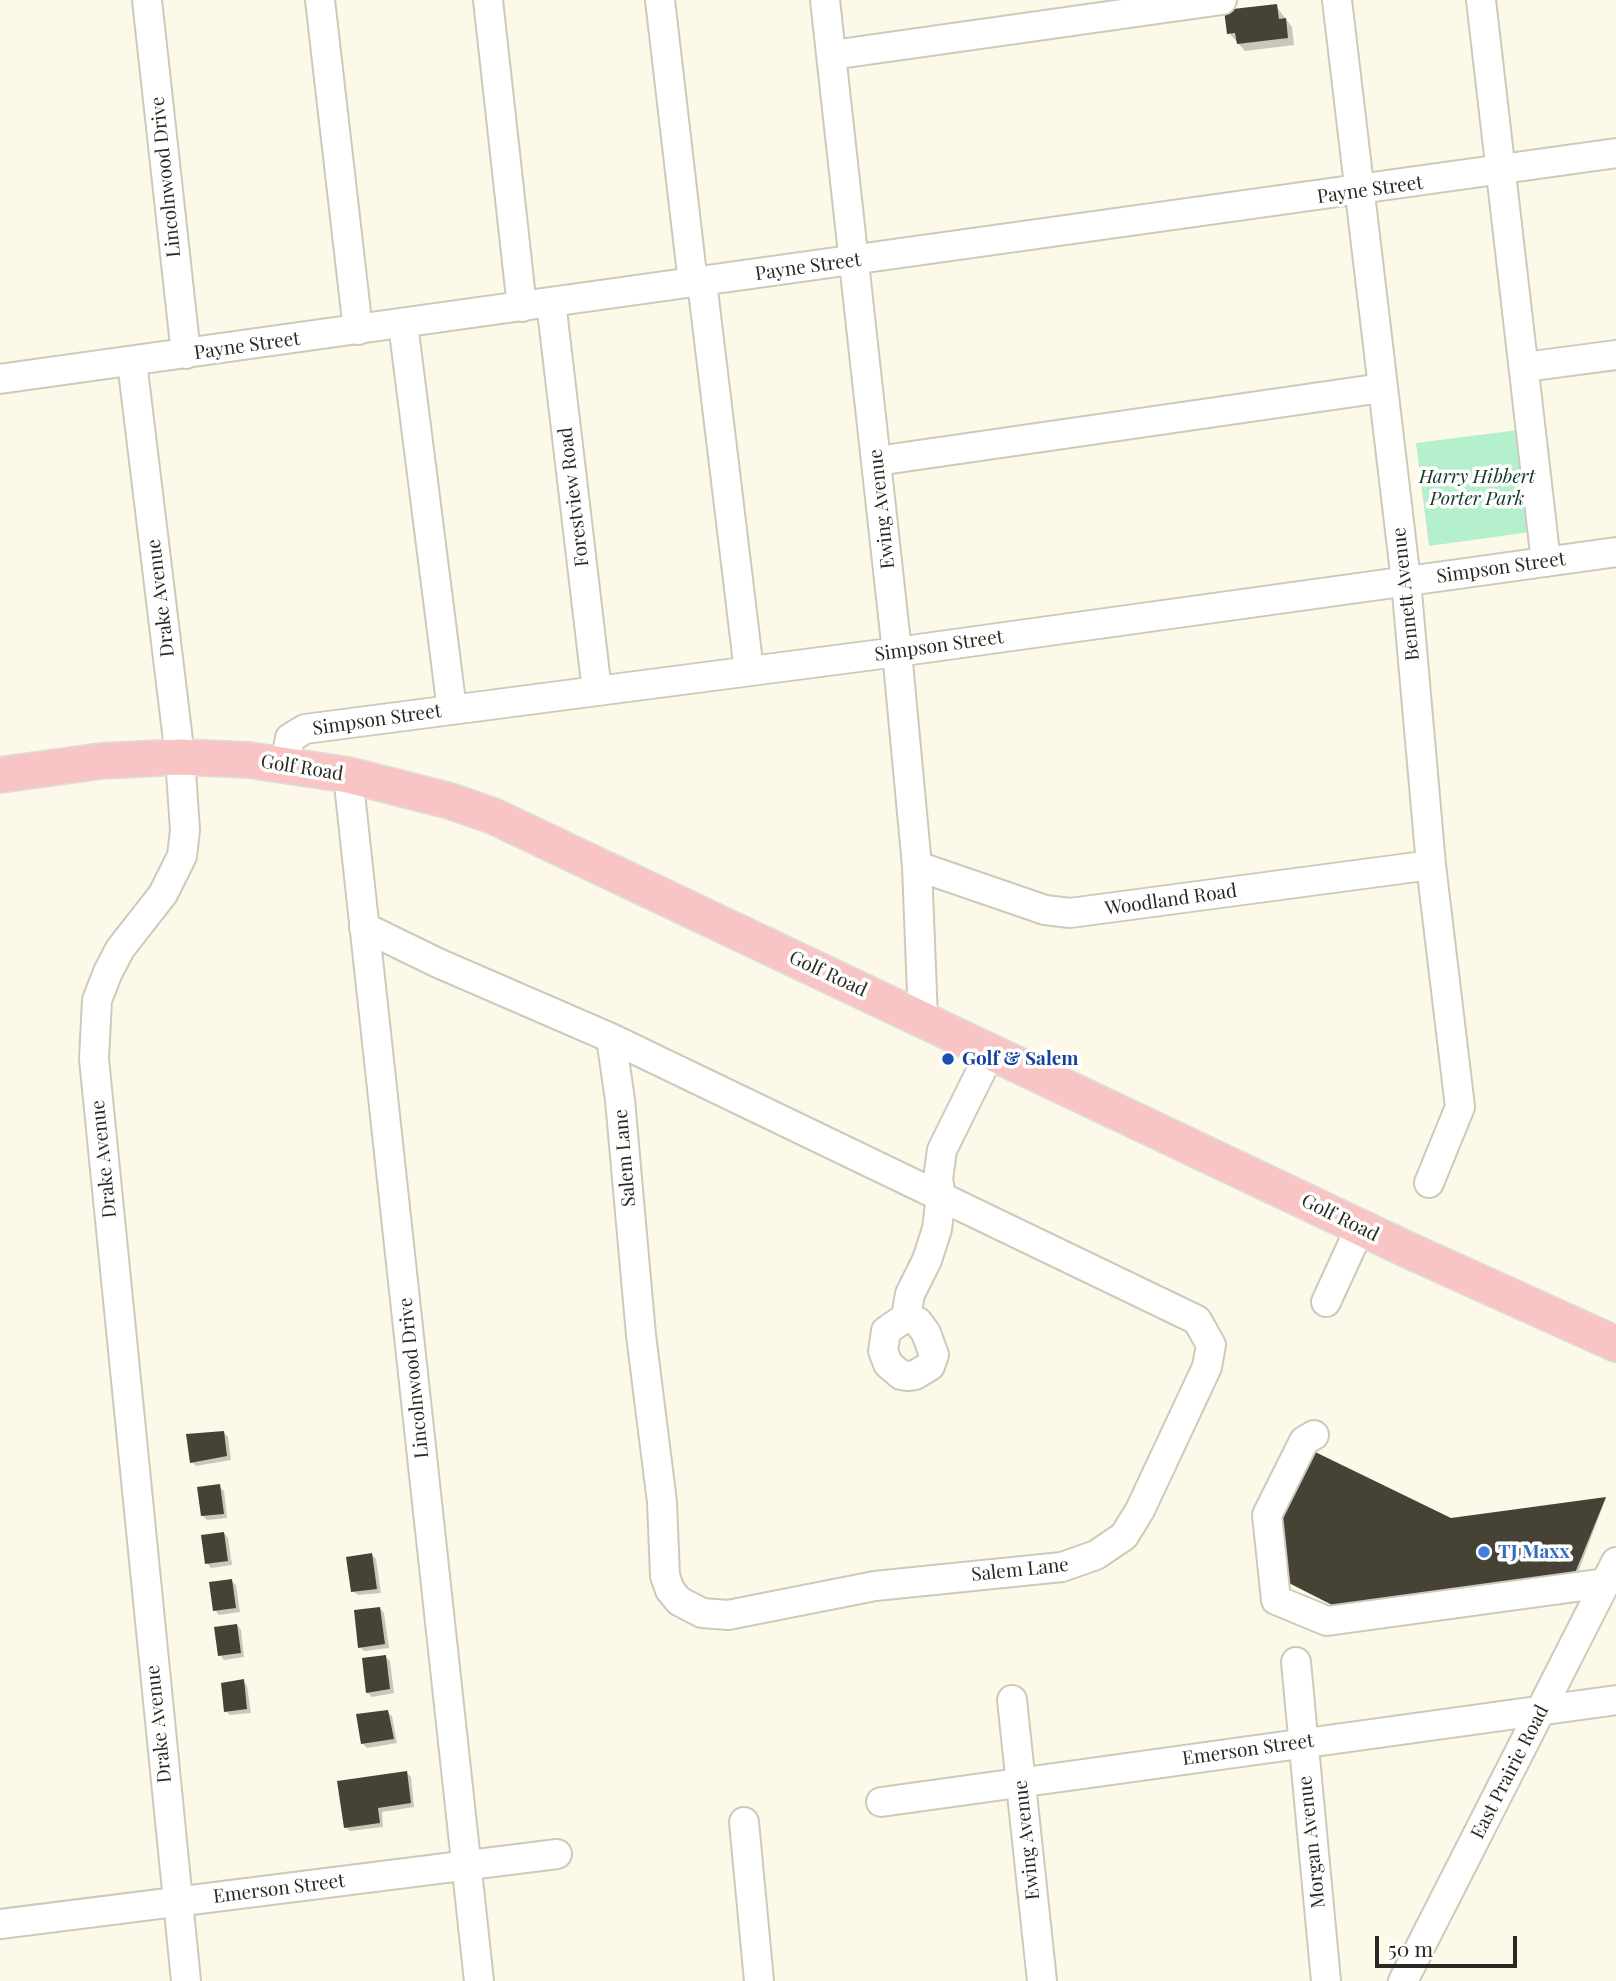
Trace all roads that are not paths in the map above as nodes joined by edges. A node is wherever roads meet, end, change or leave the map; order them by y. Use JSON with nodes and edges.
{"nodes":[{"id":1,"x":147,"y":0,"type":"edge"},
{"id":2,"x":320,"y":0,"type":"edge"},
{"id":3,"x":488,"y":0,"type":"edge"},
{"id":4,"x":660,"y":0,"type":"edge"},
{"id":5,"x":825,"y":0,"type":"edge"},
{"id":6,"x":1222,"y":0,"type":"edge"},
{"id":7,"x":1337,"y":0,"type":"edge"},
{"id":8,"x":1481,"y":0,"type":"edge"},
{"id":9,"x":1188,"y":2,"type":"edge"},
{"id":10,"x":832,"y":55,"type":"junction"},
{"id":11,"x":1616,"y":153,"type":"edge"},
{"id":12,"x":1502,"y":170,"type":"junction"},
{"id":13,"x":1358,"y":192,"type":"junction"},
{"id":14,"x":855,"y":261,"type":"junction"},
{"id":15,"x":698,"y":282,"type":"junction"},
{"id":16,"x":551,"y":302,"type":"junction"},
{"id":17,"x":522,"y":307,"type":"junction"},
{"id":18,"x":403,"y":324,"type":"junction"},
{"id":19,"x":358,"y":330,"type":"junction"},
{"id":20,"x":186,"y":354,"type":"junction"},
{"id":21,"x":1616,"y":355,"type":"edge"},
{"id":22,"x":132,"y":362,"type":"junction"},
{"id":23,"x":1525,"y":367,"type":"junction"},
{"id":24,"x":0,"y":380,"type":"edge"},
{"id":25,"x":1382,"y":388,"type":"junction"},
{"id":26,"x":877,"y":461,"type":"junction"},
{"id":27,"x":1616,"y":552,"type":"edge"},
{"id":28,"x":1546,"y":562,"type":"junction"},
{"id":29,"x":1406,"y":581,"type":"junction"},
{"id":30,"x":897,"y":652,"type":"junction"},
{"id":31,"x":749,"y":671,"type":"junction"},
{"id":32,"x":597,"y":691,"type":"junction"},
{"id":33,"x":452,"y":710,"type":"junction"},
{"id":34,"x":180,"y":757,"type":"junction"},
{"id":35,"x":285,"y":764,"type":"junction"},
{"id":36,"x":0,"y":775,"type":"edge"},
{"id":37,"x":348,"y":775,"type":"junction"},
{"id":38,"x":1431,"y":865,"type":"junction"},
{"id":39,"x":917,"y":866,"type":"junction"},
{"id":40,"x":364,"y":927,"type":"junction"},
{"id":41,"x":923,"y":1018,"type":"junction"},
{"id":42,"x":611,"y":1038,"type":"junction"},
{"id":43,"x":991,"y":1051,"type":"junction"},
{"id":44,"x":1429,"y":1183,"type":"dead end"},
{"id":45,"x":941,"y":1196,"type":"junction"},
{"id":46,"x":1360,"y":1227,"type":"junction"},
{"id":47,"x":1326,"y":1302,"type":"dead end"},
{"id":48,"x":906,"y":1317,"type":"dead end"},
{"id":49,"x":1616,"y":1344,"type":"edge"},
{"id":50,"x":1314,"y":1435,"type":"dead end"},
{"id":51,"x":1611,"y":1573,"type":"edge"},
{"id":52,"x":1296,"y":1662,"type":"dead end"},
{"id":53,"x":1012,"y":1700,"type":"dead end"},
{"id":54,"x":1616,"y":1700,"type":"edge"},
{"id":55,"x":1542,"y":1709,"type":"junction"},
{"id":56,"x":1302,"y":1743,"type":"junction"},
{"id":57,"x":1021,"y":1783,"type":"junction"},
{"id":58,"x":881,"y":1802,"type":"dead end"},
{"id":59,"x":744,"y":1822,"type":"dead end"},
{"id":60,"x":557,"y":1854,"type":"dead end"},
{"id":61,"x":468,"y":1865,"type":"junction"},
{"id":62,"x":177,"y":1902,"type":"junction"},
{"id":63,"x":0,"y":1924,"type":"edge"},
{"id":64,"x":186,"y":1981,"type":"edge"},
{"id":65,"x":479,"y":1981,"type":"edge"},
{"id":66,"x":759,"y":1981,"type":"edge"},
{"id":67,"x":1042,"y":1981,"type":"edge"},
{"id":68,"x":1326,"y":1981,"type":"edge"},
{"id":69,"x":1403,"y":1981,"type":"edge"}],
"edges":[{"from":1,"to":20,"type":"street","name":"Lincolnwood Drive"},
{"from":2,"to":19,"type":"street"},
{"from":3,"to":17,"type":"street"},
{"from":4,"to":15,"type":"street"},
{"from":5,"to":10,"type":"street","name":"Ewing Avenue"},
{"from":6,"to":9,"type":"street"},
{"from":7,"to":13,"type":"street","name":"Bennett Avenue"},
{"from":8,"to":12,"type":"street"},
{"from":9,"to":10,"type":"street"},
{"from":10,"to":14,"type":"street","name":"Ewing Avenue"},
{"from":11,"to":12,"type":"street","name":"Payne Street"},
{"from":12,"to":13,"type":"street","name":"Payne Street"},
{"from":12,"to":23,"type":"street"},
{"from":13,"to":14,"type":"street","name":"Payne Street"},
{"from":13,"to":25,"type":"street","name":"Bennett Avenue"},
{"from":14,"to":15,"type":"street","name":"Payne Street"},
{"from":14,"to":26,"type":"street","name":"Ewing Avenue"},
{"from":15,"to":16,"type":"street","name":"Payne Street"},
{"from":15,"to":31,"type":"street"},
{"from":16,"to":17,"type":"street","name":"Payne Street"},
{"from":16,"to":32,"type":"street","name":"Forestview Road"},
{"from":17,"to":18,"type":"street","name":"Payne Street"},
{"from":18,"to":19,"type":"street","name":"Payne Street"},
{"from":18,"to":33,"type":"street"},
{"from":19,"to":20,"type":"street","name":"Payne Street"},
{"from":20,"to":22,"type":"street","name":"Payne Street"},
{"from":21,"to":23,"type":"street"},
{"from":22,"to":24,"type":"street","name":"Payne Street"},
{"from":22,"to":34,"type":"street","name":"Drake Avenue"},
{"from":23,"to":28,"type":"street"},
{"from":25,"to":26,"type":"street"},
{"from":25,"to":29,"type":"street","name":"Bennett Avenue"},
{"from":26,"to":30,"type":"street","name":"Ewing Avenue"},
{"from":27,"to":28,"type":"street","name":"Simpson Street"},
{"from":28,"to":29,"type":"street","name":"Simpson Street"},
{"from":29,"to":30,"type":"street","name":"Simpson Street"},
{"from":29,"to":38,"type":"street","name":"Bennett Avenue"},
{"from":30,"to":31,"type":"street","name":"Simpson Street"},
{"from":30,"to":39,"type":"street","name":"Ewing Avenue"},
{"from":31,"to":32,"type":"street","name":"Simpson Street"},
{"from":32,"to":33,"type":"street","name":"Simpson Street"},
{"from":33,"to":35,"type":"street","name":"Simpson Street"},
{"from":34,"to":35,"type":"main road","name":"Golf Road"},
{"from":34,"to":36,"type":"main road","name":"Golf Road"},
{"from":34,"to":62,"type":"street","name":"Drake Avenue"},
{"from":35,"to":37,"type":"main road","name":"Golf Road"},
{"from":37,"to":40,"type":"street","name":"Lincolnwood Drive"},
{"from":37,"to":41,"type":"main road","name":"Golf Road"},
{"from":38,"to":39,"type":"street","name":"Woodland Road"},
{"from":38,"to":44,"type":"street","name":"Bennett Avenue"},
{"from":39,"to":41,"type":"street","name":"Ewing Avenue"},
{"from":40,"to":42,"type":"street","name":"Salem Lane"},
{"from":40,"to":61,"type":"street","name":"Lincolnwood Drive"},
{"from":41,"to":43,"type":"main road","name":"Golf Road"},
{"from":42,"to":45,"type":"street","name":"Salem Lane"},
{"from":42,"to":45,"type":"street","name":"Salem Lane"},
{"from":43,"to":45,"type":"street"},
{"from":43,"to":46,"type":"main road","name":"Golf Road"},
{"from":45,"to":48,"type":"street"},
{"from":46,"to":47,"type":"street"},
{"from":46,"to":49,"type":"main road","name":"Golf Road"},
{"from":50,"to":51,"type":"street"},
{"from":51,"to":55,"type":"street","name":"East Prairie Road"},
{"from":52,"to":56,"type":"street","name":"Morgan Avenue"},
{"from":53,"to":57,"type":"street","name":"Ewing Avenue"},
{"from":54,"to":55,"type":"street","name":"Emerson Street"},
{"from":55,"to":56,"type":"street","name":"Emerson Street"},
{"from":55,"to":69,"type":"street","name":"East Prairie Road"},
{"from":56,"to":57,"type":"street","name":"Emerson Street"},
{"from":56,"to":68,"type":"street","name":"Morgan Avenue"},
{"from":57,"to":58,"type":"street","name":"Emerson Street"},
{"from":57,"to":67,"type":"street","name":"Ewing Avenue"},
{"from":59,"to":66,"type":"street"},
{"from":60,"to":61,"type":"street","name":"Emerson Street"},
{"from":61,"to":62,"type":"street","name":"Emerson Street"},
{"from":61,"to":65,"type":"street","name":"Lincolnwood Drive"},
{"from":62,"to":63,"type":"street","name":"Emerson Street"},
{"from":62,"to":64,"type":"street","name":"Drake Avenue"}]}
